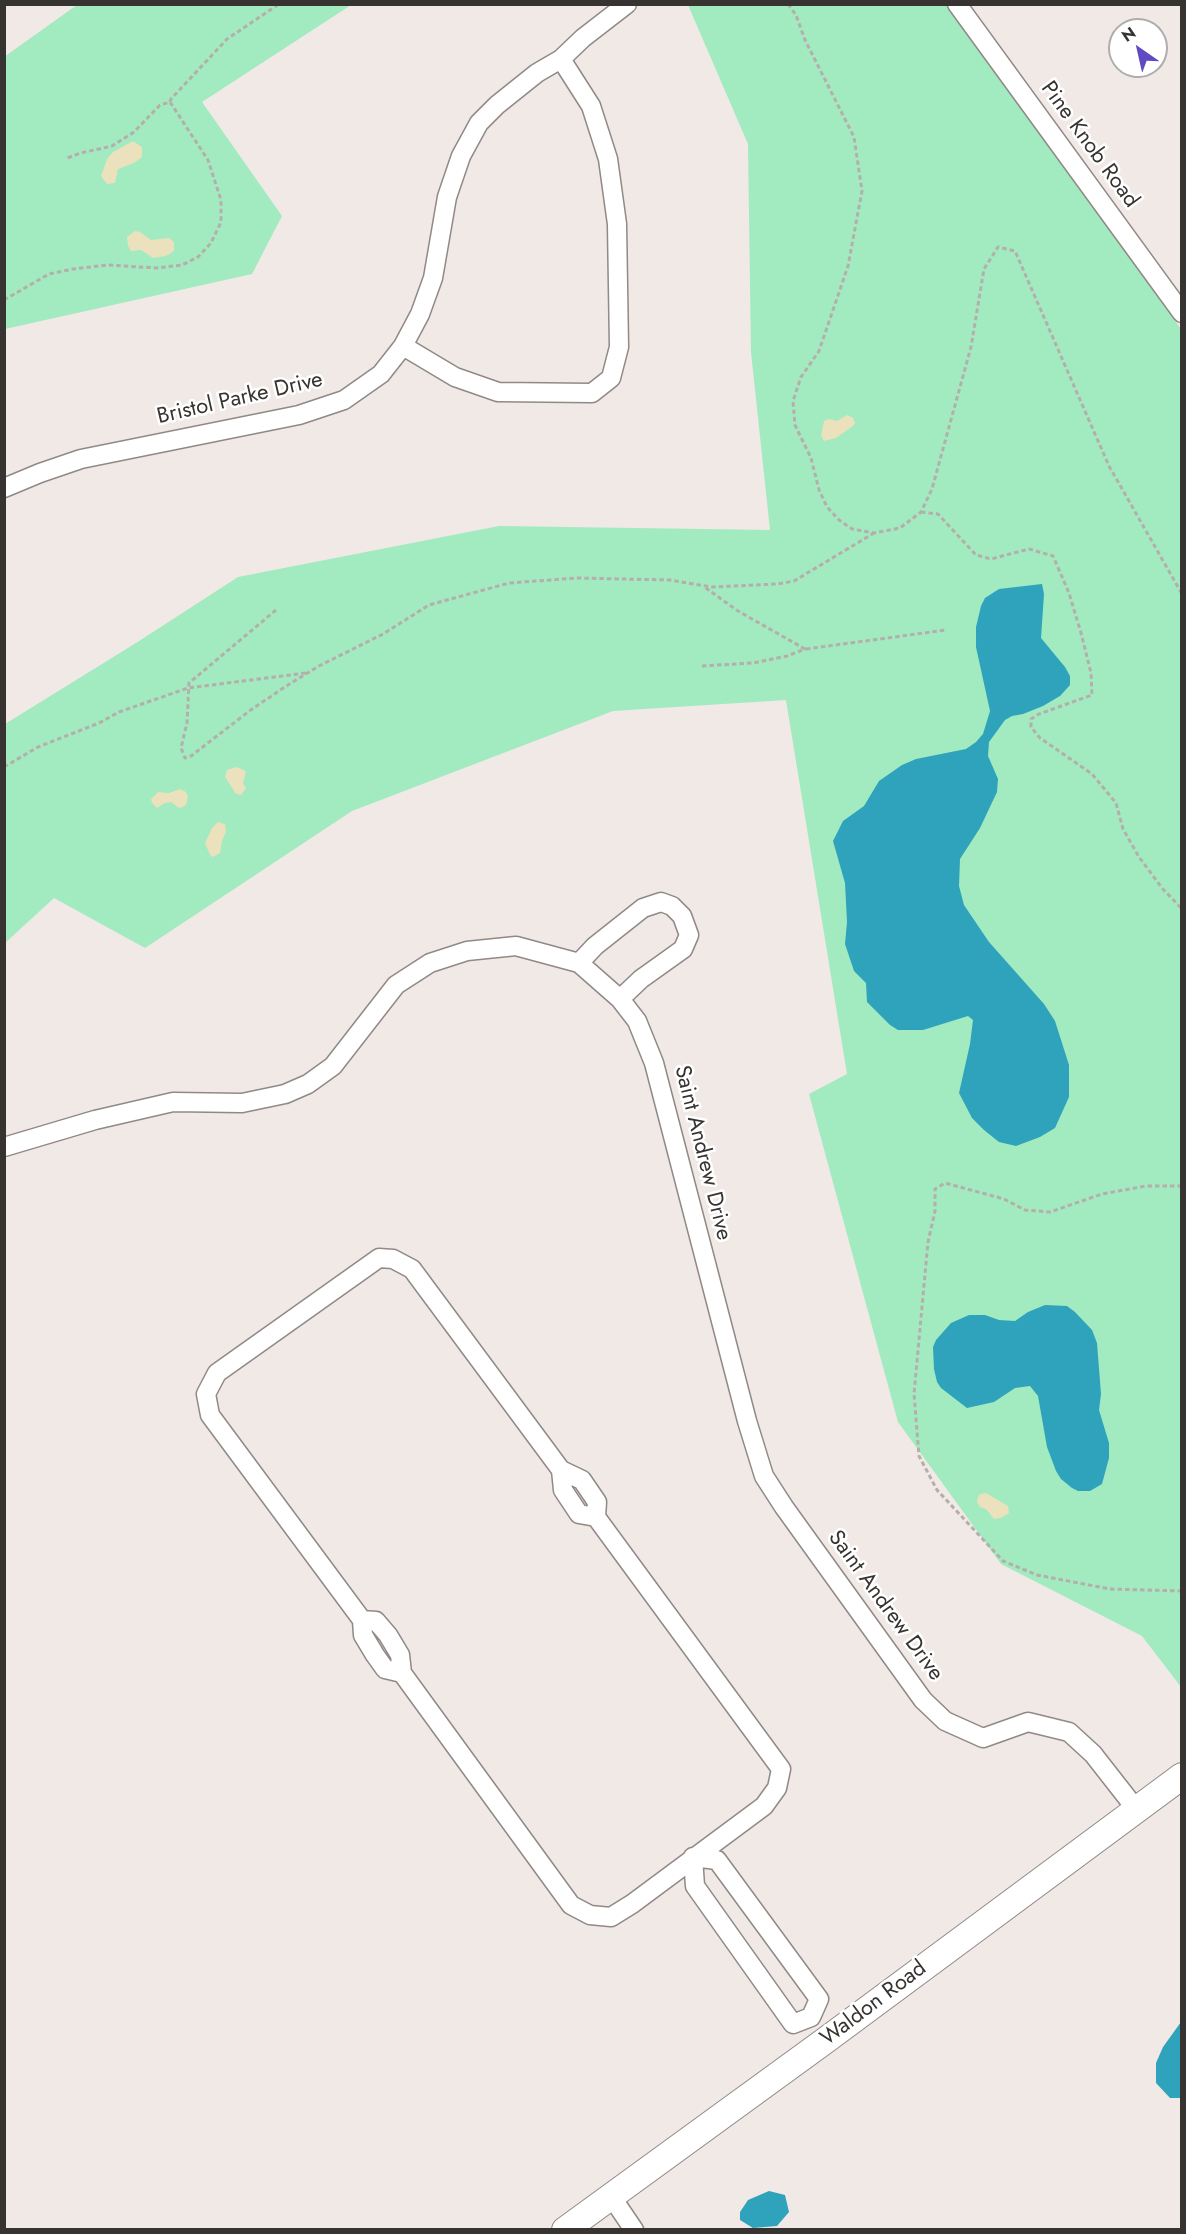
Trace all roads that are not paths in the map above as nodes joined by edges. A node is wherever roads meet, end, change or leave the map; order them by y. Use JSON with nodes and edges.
{"nodes":[{"id":1,"x":627,"y":4,"type":"edge"},
{"id":2,"x":957,"y":4,"type":"edge"},
{"id":3,"x":561,"y":59,"type":"junction"},
{"id":4,"x":1182,"y":313,"type":"edge"},
{"id":5,"x":403,"y":346,"type":"junction"},
{"id":6,"x":4,"y":488,"type":"edge"},
{"id":7,"x":579,"y":963,"type":"junction"},
{"id":8,"x":620,"y":999,"type":"junction"},
{"id":9,"x":4,"y":1147,"type":"edge"},
{"id":10,"x":1182,"y":1776,"type":"edge"},
{"id":11,"x":1136,"y":1809,"type":"junction"},
{"id":12,"x":693,"y":1857,"type":"junction"},
{"id":13,"x":811,"y":2017,"type":"junction"},
{"id":14,"x":826,"y":2040,"type":"junction"},
{"id":15,"x":611,"y":2196,"type":"junction"},
{"id":16,"x":580,"y":2225,"type":"edge"},
{"id":17,"x":634,"y":2229,"type":"edge"}],
"edges":[{"from":1,"to":3,"type":"street","name":"Bristol Parke Drive"},
{"from":2,"to":4,"type":"street","name":"Pine Knob Road"},
{"from":3,"to":5,"type":"street","name":"Bristol Parke Drive"},
{"from":3,"to":5,"type":"street"},
{"from":5,"to":6,"type":"street","name":"Bristol Parke Drive"},
{"from":7,"to":8,"type":"street","name":"Saint Andrew Drive"},
{"from":7,"to":8,"type":"street"},
{"from":7,"to":9,"type":"street","name":"Saint Andrew Drive"},
{"from":8,"to":11,"type":"street","name":"Saint Andrew Drive"},
{"from":10,"to":11,"type":"street","name":"Waldon Road"},
{"from":11,"to":14,"type":"street","name":"Waldon Road"},
{"from":12,"to":12,"type":"street"},
{"from":12,"to":13,"type":"street"},
{"from":12,"to":13,"type":"street"},
{"from":13,"to":14,"type":"street"},
{"from":14,"to":15,"type":"street","name":"Waldon Road"},
{"from":15,"to":16,"type":"street","name":"Waldon Road"},
{"from":15,"to":17,"type":"street"}]}
